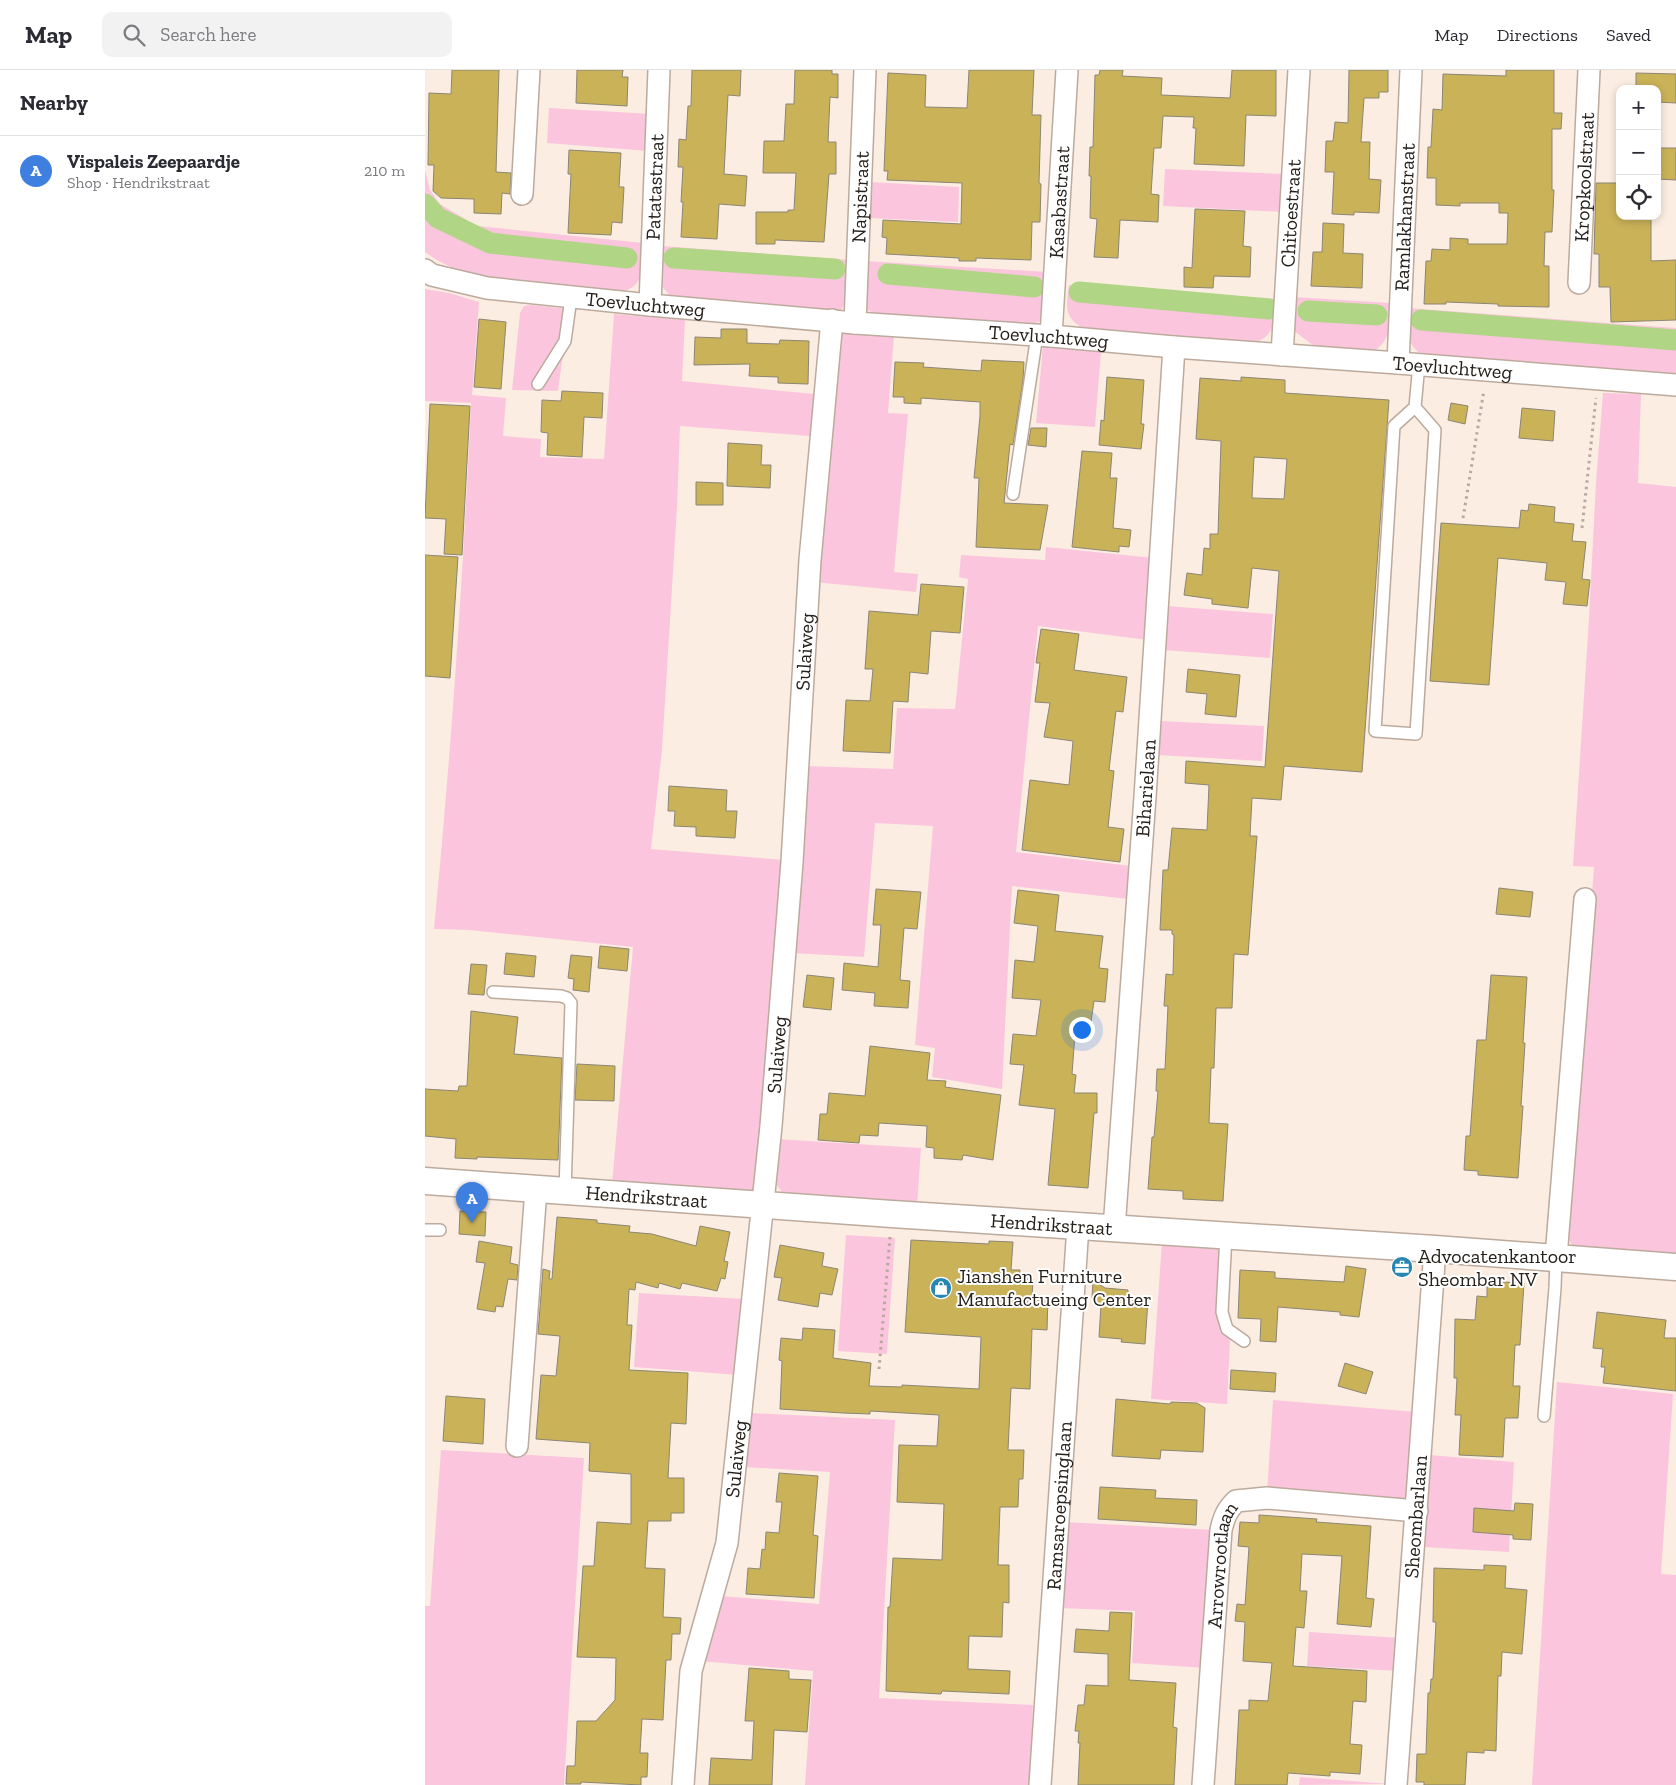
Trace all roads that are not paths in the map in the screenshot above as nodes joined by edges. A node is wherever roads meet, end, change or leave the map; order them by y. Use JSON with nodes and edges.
{"nodes":[{"id":1,"x":529,"y":70,"type":"edge"},
{"id":2,"x":659,"y":70,"type":"edge"},
{"id":3,"x":865,"y":70,"type":"edge"},
{"id":4,"x":1067,"y":70,"type":"edge"},
{"id":5,"x":1299,"y":70,"type":"edge"},
{"id":6,"x":1411,"y":70,"type":"edge"},
{"id":7,"x":1589,"y":70,"type":"edge"},
{"id":8,"x":522,"y":194,"type":"dead end"},
{"id":9,"x":425,"y":270,"type":"edge"},
{"id":10,"x":1579,"y":283,"type":"dead end"},
{"id":11,"x":571,"y":298,"type":"junction"},
{"id":12,"x":650,"y":305,"type":"junction"},
{"id":13,"x":832,"y":320,"type":"junction"},
{"id":14,"x":855,"y":322,"type":"junction"},
{"id":15,"x":1044,"y":335,"type":"junction"},
{"id":16,"x":1174,"y":347,"type":"junction"},
{"id":17,"x":1282,"y":355,"type":"junction"},
{"id":18,"x":1408,"y":364,"type":"junction"},
{"id":19,"x":539,"y":384,"type":"dead end"},
{"id":20,"x":1676,"y":385,"type":"edge"},
{"id":21,"x":1415,"y":407,"type":"junction"},
{"id":22,"x":1013,"y":494,"type":"dead end"},
{"id":23,"x":1585,"y":899,"type":"dead end"},
{"id":24,"x":493,"y":992,"type":"dead end"},
{"id":25,"x":425,"y":1181,"type":"edge"},
{"id":26,"x":536,"y":1189,"type":"junction"},
{"id":27,"x":565,"y":1191,"type":"junction"},
{"id":28,"x":762,"y":1205,"type":"junction"},
{"id":29,"x":1078,"y":1226,"type":"junction"},
{"id":30,"x":1114,"y":1229,"type":"junction"},
{"id":31,"x":425,"y":1230,"type":"edge"},
{"id":32,"x":440,"y":1230,"type":"dead end"},
{"id":33,"x":1226,"y":1235,"type":"junction"},
{"id":34,"x":1435,"y":1248,"type":"junction"},
{"id":35,"x":1556,"y":1257,"type":"junction"},
{"id":36,"x":1676,"y":1267,"type":"edge"},
{"id":37,"x":1244,"y":1341,"type":"dead end"},
{"id":38,"x":1544,"y":1416,"type":"dead end"},
{"id":39,"x":517,"y":1446,"type":"dead end"},
{"id":40,"x":1417,"y":1510,"type":"junction"},
{"id":41,"x":683,"y":1785,"type":"edge"},
{"id":42,"x":1040,"y":1785,"type":"edge"},
{"id":43,"x":1203,"y":1785,"type":"edge"},
{"id":44,"x":1396,"y":1785,"type":"edge"}],
"edges":[{"from":1,"to":8,"type":"street"},
{"from":2,"to":12,"type":"street","name":"Patatastraat"},
{"from":3,"to":14,"type":"street","name":"Napistraat"},
{"from":4,"to":15,"type":"street","name":"Kasabastraat"},
{"from":5,"to":17,"type":"street","name":"Chitoestraat"},
{"from":6,"to":18,"type":"street","name":"Ramlakhanstraat"},
{"from":7,"to":10,"type":"street","name":"Kropkoolstraat"},
{"from":9,"to":11,"type":"street","name":"Toevluchtweg"},
{"from":11,"to":12,"type":"street","name":"Toevluchtweg"},
{"from":11,"to":19,"type":"lane"},
{"from":12,"to":13,"type":"street","name":"Toevluchtweg"},
{"from":13,"to":14,"type":"street","name":"Toevluchtweg"},
{"from":13,"to":28,"type":"street","name":"Sulaiweg"},
{"from":14,"to":15,"type":"street","name":"Toevluchtweg"},
{"from":15,"to":16,"type":"street","name":"Toevluchtweg"},
{"from":15,"to":22,"type":"lane"},
{"from":16,"to":17,"type":"street","name":"Toevluchtweg"},
{"from":16,"to":30,"type":"street","name":"Biharielaan"},
{"from":17,"to":18,"type":"street","name":"Toevluchtweg"},
{"from":18,"to":20,"type":"street","name":"Toevluchtweg"},
{"from":18,"to":21,"type":"lane"},
{"from":21,"to":21,"type":"lane"},
{"from":23,"to":35,"type":"street"},
{"from":24,"to":27,"type":"lane"},
{"from":25,"to":26,"type":"street","name":"Hendrikstraat"},
{"from":26,"to":27,"type":"street","name":"Hendrikstraat"},
{"from":26,"to":39,"type":"street"},
{"from":27,"to":28,"type":"street","name":"Hendrikstraat"},
{"from":28,"to":29,"type":"street","name":"Hendrikstraat"},
{"from":28,"to":41,"type":"street","name":"Sulaiweg"},
{"from":29,"to":30,"type":"street","name":"Hendrikstraat"},
{"from":29,"to":42,"type":"street","name":"Ramsaroepsinglaan"},
{"from":30,"to":33,"type":"street","name":"Hendrikstraat"},
{"from":31,"to":32,"type":"lane"},
{"from":33,"to":34,"type":"street","name":"Hendrikstraat"},
{"from":33,"to":37,"type":"lane"},
{"from":34,"to":35,"type":"street","name":"Hendrikstraat"},
{"from":34,"to":40,"type":"street","name":"Sheombarlaan"},
{"from":35,"to":36,"type":"street","name":"Hendrikstraat"},
{"from":35,"to":38,"type":"lane"},
{"from":40,"to":43,"type":"street","name":"Arrowrootlaan"},
{"from":40,"to":44,"type":"street","name":"Sheombarlaan"}]}
